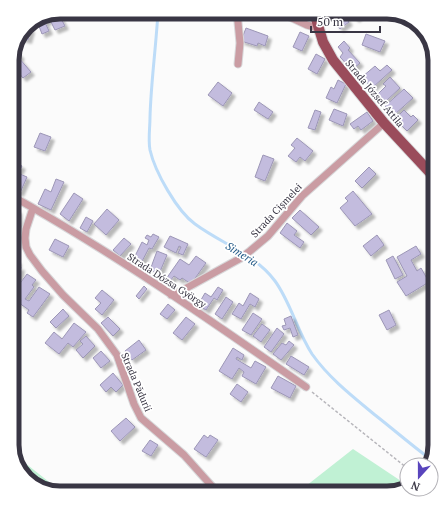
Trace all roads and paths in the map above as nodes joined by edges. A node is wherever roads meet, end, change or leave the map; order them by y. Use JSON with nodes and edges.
{"nodes":[{"id":1,"x":238,"y":19,"type":"edge"},
{"id":2,"x":293,"y":19,"type":"edge"},
{"id":3,"x":316,"y":19,"type":"edge"},
{"id":4,"x":318,"y":28,"type":"junction"},
{"id":5,"x":238,"y":64,"type":"dead end"},
{"id":6,"x":384,"y":123,"type":"junction"},
{"id":7,"x":428,"y":170,"type":"edge"},
{"id":8,"x":19,"y":200,"type":"edge"},
{"id":9,"x":33,"y":208,"type":"junction"},
{"id":10,"x":171,"y":295,"type":"junction"},
{"id":11,"x":306,"y":387,"type":"joint"},
{"id":12,"x":399,"y":462,"type":"edge"},
{"id":13,"x":212,"y":486,"type":"edge"}],
"edges":[{"from":1,"to":5,"type":"street"},
{"from":2,"to":4,"type":"street"},
{"from":3,"to":4,"type":"main road","name":"Strada József Attila"},
{"from":4,"to":6,"type":"main road","name":"Strada József Attila"},
{"from":6,"to":7,"type":"main road","name":"Strada József Attila"},
{"from":6,"to":10,"type":"street","name":"Strada Cișmelei"},
{"from":8,"to":9,"type":"street","name":"Strada Dózsa György"},
{"from":9,"to":10,"type":"street","name":"Strada Dózsa György"},
{"from":9,"to":13,"type":"street","name":"Strada Pădurii"},
{"from":10,"to":11,"type":"street","name":"Strada Dózsa György"},
{"from":11,"to":12,"type":"path"}]}
